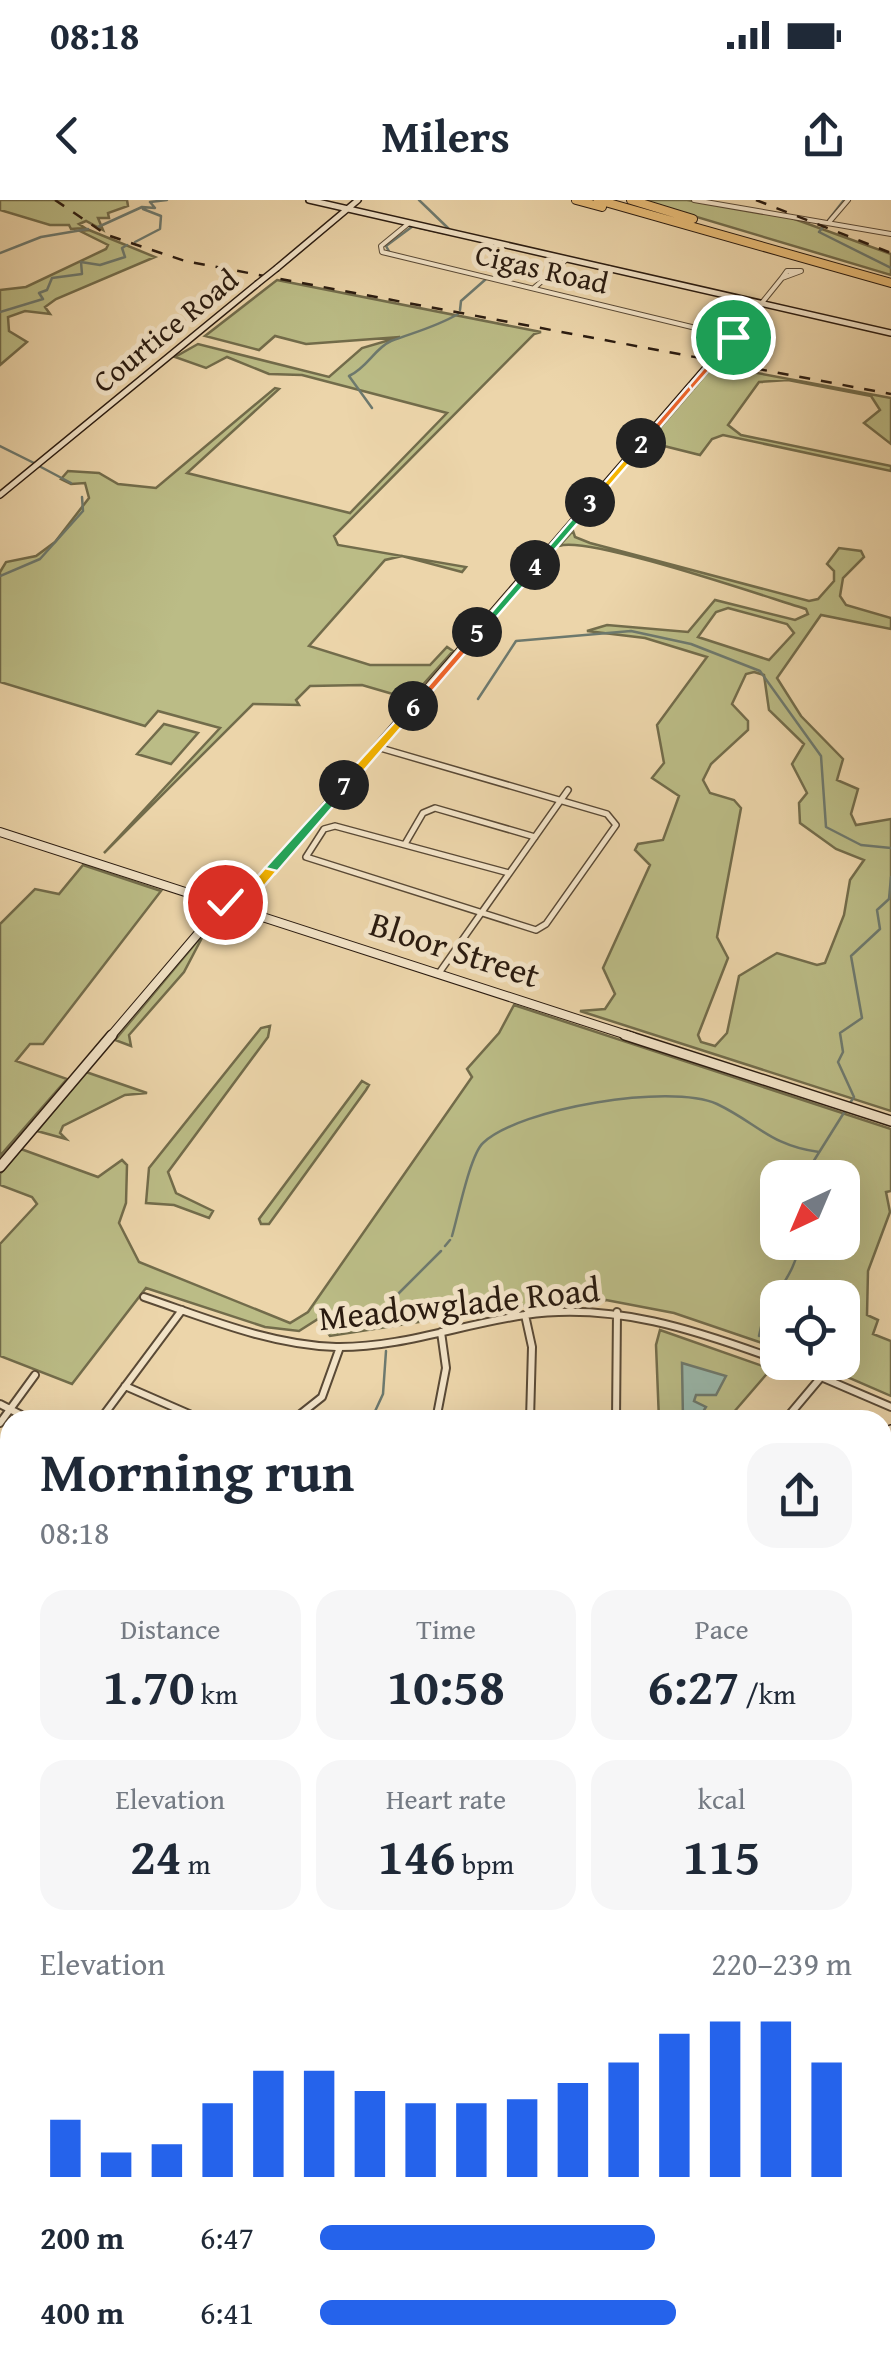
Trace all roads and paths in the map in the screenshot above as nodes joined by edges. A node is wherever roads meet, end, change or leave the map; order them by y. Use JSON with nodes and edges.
{"nodes":[{"id":1,"x":309,"y":200,"type":"edge"},
{"id":2,"x":358,"y":200,"type":"edge"},
{"id":3,"x":576,"y":200,"type":"edge"},
{"id":4,"x":598,"y":200,"type":"edge"},
{"id":5,"x":616,"y":200,"type":"edge"},
{"id":6,"x":631,"y":200,"type":"edge"},
{"id":7,"x":694,"y":200,"type":"edge"},
{"id":8,"x":848,"y":200,"type":"edge"},
{"id":9,"x":348,"y":209,"type":"junction"},
{"id":10,"x":830,"y":221,"type":"junction"},
{"id":11,"x":409,"y":223,"type":"junction"},
{"id":12,"x":891,"y":234,"type":"edge"},
{"id":13,"x":753,"y":240,"type":"junction"},
{"id":14,"x":567,"y":259,"type":"junction"},
{"id":15,"x":781,"y":278,"type":"dead end"},
{"id":16,"x":891,"y":280,"type":"edge"},
{"id":17,"x":256,"y":284,"type":"joint"},
{"id":18,"x":534,"y":289,"type":"junction"},
{"id":19,"x":761,"y":304,"type":"junction"},
{"id":20,"x":891,"y":333,"type":"edge"},
{"id":21,"x":733,"y":337,"type":"junction"},
{"id":22,"x":0,"y":494,"type":"edge"},
{"id":23,"x":377,"y":747,"type":"junction"},
{"id":24,"x":568,"y":790,"type":"dead end"},
{"id":25,"x":560,"y":800,"type":"junction"},
{"id":26,"x":0,"y":832,"type":"edge"},
{"id":27,"x":535,"y":837,"type":"junction"},
{"id":28,"x":406,"y":844,"type":"junction"},
{"id":29,"x":509,"y":873,"type":"junction"},
{"id":30,"x":225,"y":902,"type":"junction"},
{"id":31,"x":239,"y":907,"type":"junction"},
{"id":32,"x":480,"y":914,"type":"junction"},
{"id":33,"x":439,"y":973,"type":"junction"},
{"id":34,"x":891,"y":1121,"type":"edge"},
{"id":35,"x":0,"y":1167,"type":"edge"},
{"id":36,"x":144,"y":1297,"type":"dead end"},
{"id":37,"x":182,"y":1310,"type":"junction"},
{"id":38,"x":616,"y":1312,"type":"junction"},
{"id":39,"x":525,"y":1315,"type":"junction"},
{"id":40,"x":441,"y":1332,"type":"junction"},
{"id":41,"x":340,"y":1347,"type":"junction"},
{"id":42,"x":760,"y":1353,"type":"edge"},
{"id":43,"x":35,"y":1375,"type":"dead end"},
{"id":44,"x":819,"y":1380,"type":"edge"},
{"id":45,"x":831,"y":1380,"type":"edge"},
{"id":46,"x":125,"y":1386,"type":"junction"},
{"id":47,"x":0,"y":1404,"type":"edge"},
{"id":48,"x":891,"y":1407,"type":"edge"},
{"id":49,"x":11,"y":1410,"type":"joint"},
{"id":50,"x":107,"y":1410,"type":"edge"},
{"id":51,"x":180,"y":1410,"type":"edge"},
{"id":52,"x":305,"y":1410,"type":"edge"},
{"id":53,"x":438,"y":1410,"type":"edge"},
{"id":54,"x":530,"y":1410,"type":"edge"},
{"id":55,"x":616,"y":1410,"type":"edge"},
{"id":56,"x":793,"y":1410,"type":"edge"}],
"edges":[{"from":1,"to":9,"type":"street"},
{"from":2,"to":9,"type":"street","name":"Courtice Road"},
{"from":3,"to":13,"type":"highway"},
{"from":4,"to":13,"type":"highway"},
{"from":5,"to":13,"type":"highway"},
{"from":6,"to":13,"type":"highway"},
{"from":7,"to":10,"type":"street"},
{"from":8,"to":10,"type":"street"},
{"from":9,"to":11,"type":"street"},
{"from":9,"to":17,"type":"street","name":"Courtice Road","bridge":true},
{"from":10,"to":12,"type":"street"},
{"from":11,"to":14,"type":"street"},
{"from":11,"to":18,"type":"street","name":"Cigas Road"},
{"from":13,"to":16,"type":"highway"},
{"from":14,"to":18,"type":"street"},
{"from":14,"to":19,"type":"main road"},
{"from":15,"to":19,"type":"street"},
{"from":17,"to":22,"type":"main road","name":"Courtice Road"},
{"from":18,"to":21,"type":"street","name":"Cigas Road"},
{"from":19,"to":20,"type":"street"},
{"from":19,"to":21,"type":"street"},
{"from":21,"to":23,"type":"street"},
{"from":23,"to":25,"type":"street"},
{"from":23,"to":31,"type":"street"},
{"from":24,"to":25,"type":"street"},
{"from":25,"to":27,"type":"street"},
{"from":25,"to":32,"type":"street"},
{"from":26,"to":30,"type":"street","name":"Bloor Street"},
{"from":27,"to":28,"type":"street"},
{"from":27,"to":29,"type":"street"},
{"from":28,"to":29,"type":"street"},
{"from":28,"to":32,"type":"street"},
{"from":29,"to":32,"type":"street"},
{"from":30,"to":31,"type":"street","name":"Bloor Street"},
{"from":30,"to":35,"type":"street"},
{"from":31,"to":33,"type":"street","name":"Bloor Street"},
{"from":32,"to":33,"type":"street"},
{"from":33,"to":34,"type":"street","name":"Bloor Street"},
{"from":36,"to":37,"type":"street","name":"Meadowglade Road"},
{"from":37,"to":41,"type":"street","name":"Meadowglade Road"},
{"from":37,"to":46,"type":"street"},
{"from":38,"to":39,"type":"street","name":"Meadowglade Road"},
{"from":38,"to":42,"type":"street","name":"Meadowglade Road"},
{"from":38,"to":55,"type":"street"},
{"from":39,"to":40,"type":"street","name":"Meadowglade Road"},
{"from":39,"to":54,"type":"street"},
{"from":40,"to":41,"type":"street","name":"Meadowglade Road"},
{"from":40,"to":53,"type":"street"},
{"from":41,"to":52,"type":"street"},
{"from":43,"to":49,"type":"street"},
{"from":44,"to":56,"type":"street"},
{"from":45,"to":48,"type":"street"},
{"from":46,"to":50,"type":"street"},
{"from":46,"to":51,"type":"street"},
{"from":47,"to":49,"type":"street"}]}
